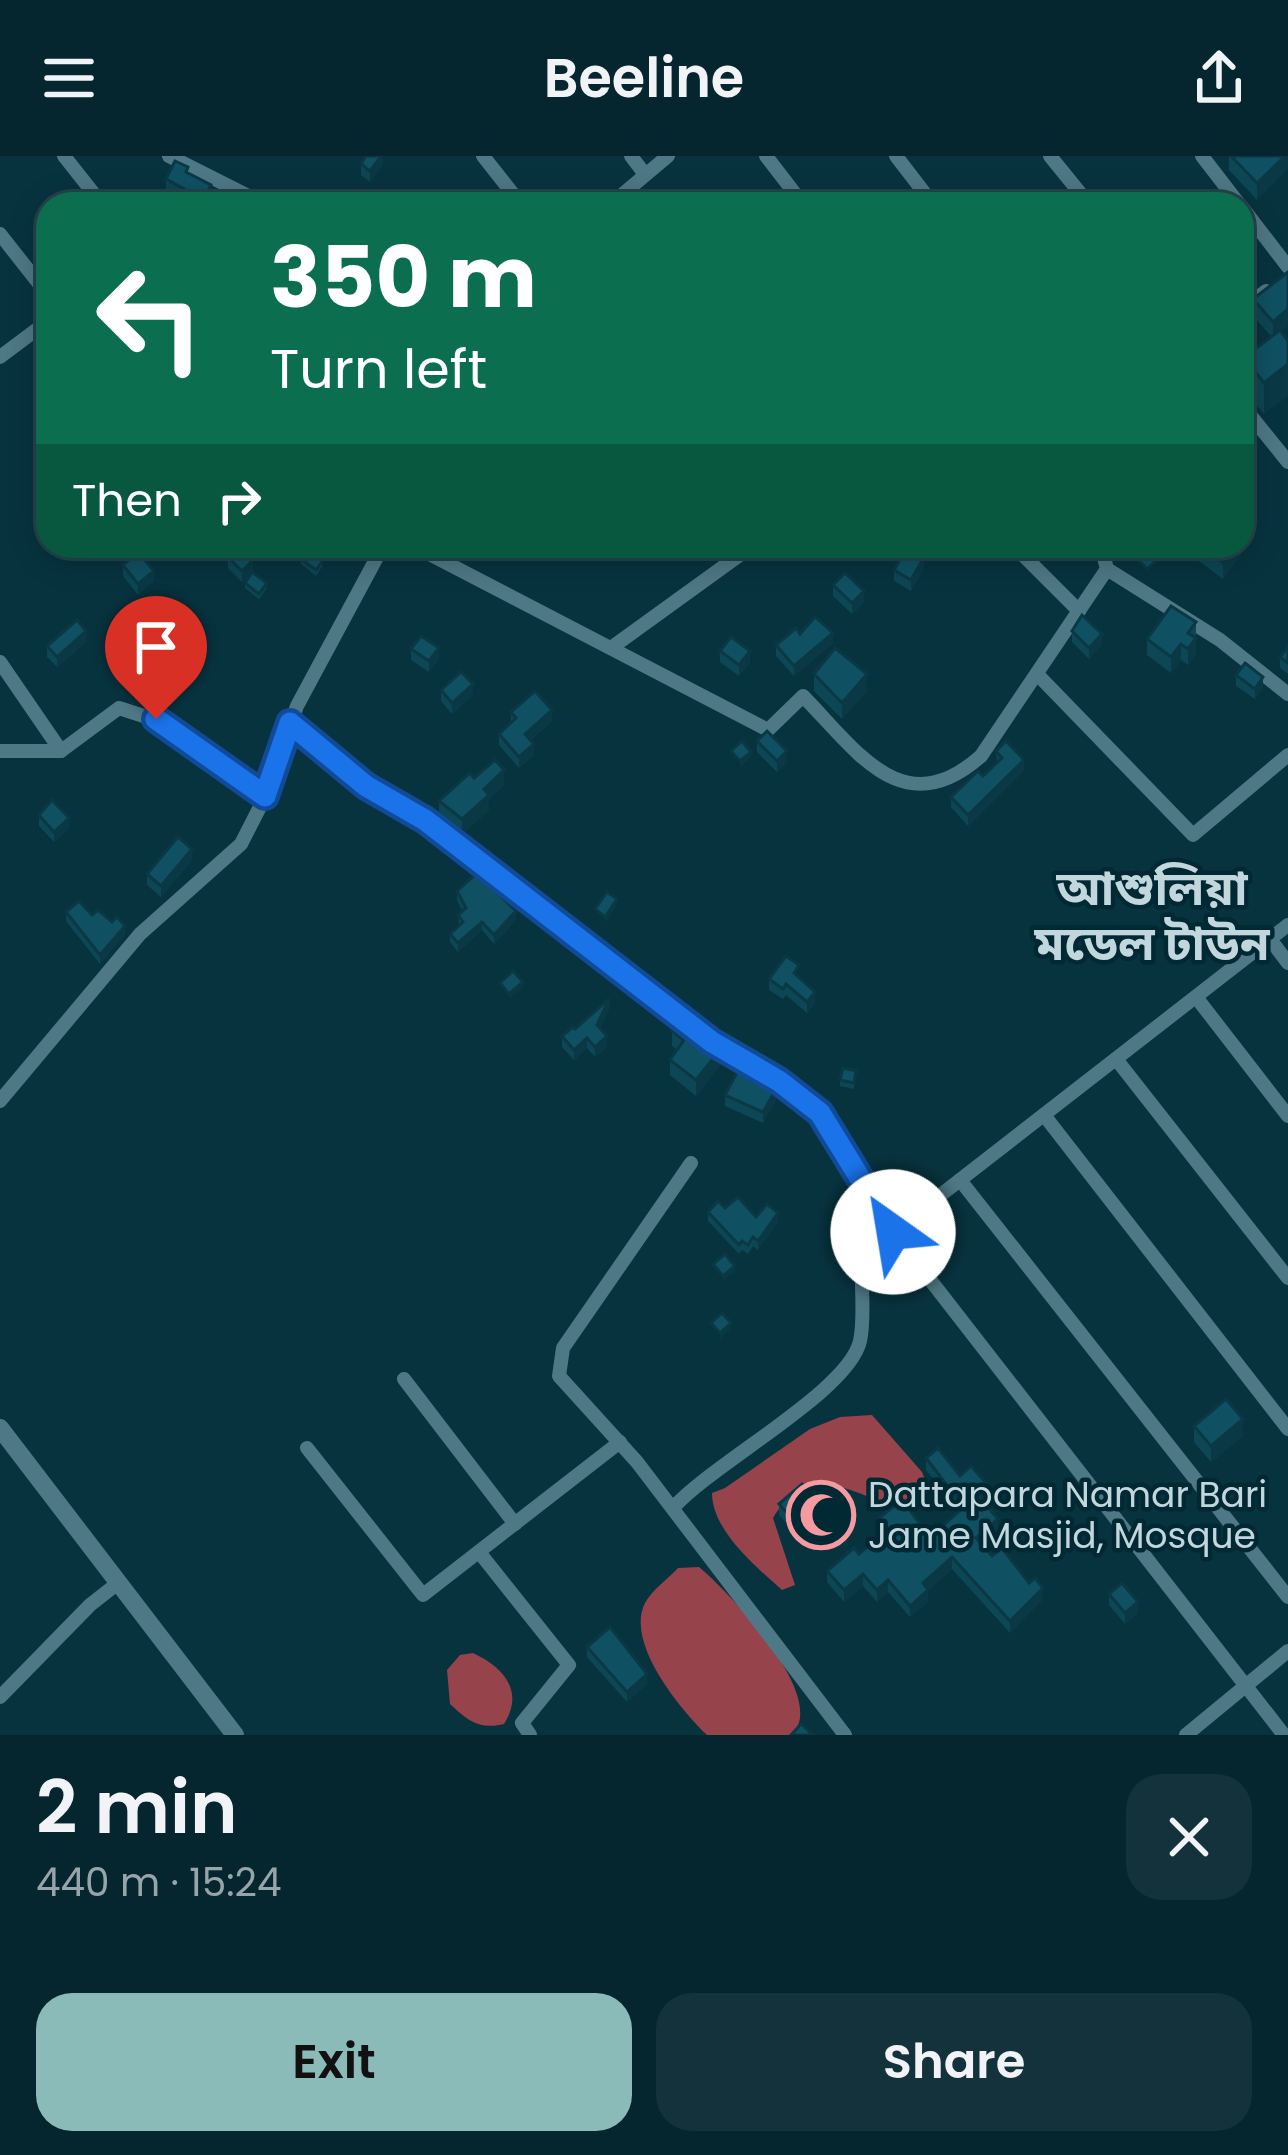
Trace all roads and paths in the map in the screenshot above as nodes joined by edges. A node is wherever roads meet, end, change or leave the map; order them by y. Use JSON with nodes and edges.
{"nodes":[{"id":1,"x":64,"y":156,"type":"edge"},
{"id":2,"x":169,"y":156,"type":"edge"},
{"id":3,"x":483,"y":156,"type":"edge"},
{"id":4,"x":631,"y":156,"type":"edge"},
{"id":5,"x":668,"y":156,"type":"edge"},
{"id":6,"x":766,"y":156,"type":"edge"},
{"id":7,"x":896,"y":156,"type":"edge"},
{"id":8,"x":1050,"y":156,"type":"edge"},
{"id":9,"x":1202,"y":156,"type":"edge"},
{"id":10,"x":644,"y":173,"type":"junction"},
{"id":11,"x":92,"y":192,"type":"edge"},
{"id":12,"x":240,"y":192,"type":"edge"},
{"id":13,"x":512,"y":192,"type":"edge"},
{"id":14,"x":623,"y":192,"type":"edge"},
{"id":15,"x":793,"y":192,"type":"edge"},
{"id":16,"x":924,"y":192,"type":"edge"},
{"id":17,"x":1079,"y":192,"type":"edge"},
{"id":18,"x":1230,"y":192,"type":"edge"},
{"id":19,"x":1254,"y":224,"type":"edge"},
{"id":20,"x":0,"y":235,"type":"edge"},
{"id":21,"x":1288,"y":270,"type":"edge"},
{"id":22,"x":36,"y":280,"type":"edge"},
{"id":23,"x":1254,"y":300,"type":"edge"},
{"id":24,"x":36,"y":330,"type":"edge"},
{"id":25,"x":0,"y":357,"type":"edge"},
{"id":26,"x":1254,"y":420,"type":"edge"},
{"id":27,"x":1288,"y":462,"type":"edge"},
{"id":28,"x":375,"y":558,"type":"edge"},
{"id":29,"x":437,"y":558,"type":"edge"},
{"id":30,"x":736,"y":558,"type":"edge"},
{"id":31,"x":1026,"y":558,"type":"edge"},
{"id":32,"x":1104,"y":558,"type":"edge"},
{"id":33,"x":1107,"y":569,"type":"junction"},
{"id":34,"x":1078,"y":611,"type":"junction"},
{"id":35,"x":611,"y":649,"type":"junction"},
{"id":36,"x":0,"y":662,"type":"edge"},
{"id":37,"x":1037,"y":674,"type":"junction"},
{"id":38,"x":1288,"y":694,"type":"edge"},
{"id":39,"x":290,"y":723,"type":"junction"},
{"id":40,"x":0,"y":751,"type":"edge"},
{"id":41,"x":61,"y":751,"type":"junction"},
{"id":42,"x":1288,"y":755,"type":"edge"},
{"id":43,"x":265,"y":796,"type":"junction"},
{"id":44,"x":1288,"y":926,"type":"edge"},
{"id":45,"x":1270,"y":939,"type":"junction"},
{"id":46,"x":1288,"y":963,"type":"edge"},
{"id":47,"x":1196,"y":997,"type":"junction"},
{"id":48,"x":1116,"y":1059,"type":"junction"},
{"id":49,"x":0,"y":1101,"type":"edge"},
{"id":50,"x":1044,"y":1115,"type":"junction"},
{"id":51,"x":1288,"y":1116,"type":"edge"},
{"id":52,"x":691,"y":1162,"type":"dead end"},
{"id":53,"x":960,"y":1180,"type":"junction"},
{"id":54,"x":893,"y":1232,"type":"junction"},
{"id":55,"x":1288,"y":1278,"type":"edge"},
{"id":56,"x":404,"y":1378,"type":"dead end"},
{"id":57,"x":0,"y":1428,"type":"edge"},
{"id":58,"x":1288,"y":1429,"type":"edge"},
{"id":59,"x":620,"y":1442,"type":"junction"},
{"id":60,"x":308,"y":1448,"type":"dead end"},
{"id":61,"x":673,"y":1508,"type":"junction"},
{"id":62,"x":515,"y":1523,"type":"junction"},
{"id":63,"x":479,"y":1552,"type":"junction"},
{"id":64,"x":118,"y":1582,"type":"junction"},
{"id":65,"x":1288,"y":1597,"type":"edge"},
{"id":66,"x":1288,"y":1651,"type":"edge"},
{"id":67,"x":1246,"y":1686,"type":"junction"},
{"id":68,"x":0,"y":1697,"type":"edge"},
{"id":69,"x":235,"y":1735,"type":"edge"},
{"id":70,"x":530,"y":1735,"type":"edge"},
{"id":71,"x":845,"y":1735,"type":"edge"},
{"id":72,"x":1186,"y":1735,"type":"edge"},
{"id":73,"x":1284,"y":1735,"type":"edge"}],
"edges":[{"from":1,"to":11,"type":"street"},
{"from":2,"to":12,"type":"street"},
{"from":3,"to":13,"type":"street"},
{"from":4,"to":10,"type":"street"},
{"from":5,"to":10,"type":"street"},
{"from":6,"to":15,"type":"street"},
{"from":7,"to":16,"type":"street"},
{"from":8,"to":17,"type":"street"},
{"from":9,"to":18,"type":"street"},
{"from":10,"to":14,"type":"street"},
{"from":19,"to":21,"type":"street"},
{"from":20,"to":22,"type":"street"},
{"from":21,"to":23,"type":"street"},
{"from":24,"to":25,"type":"street"},
{"from":26,"to":27,"type":"street"},
{"from":28,"to":39,"type":"street"},
{"from":29,"to":35,"type":"street"},
{"from":30,"to":35,"type":"street"},
{"from":31,"to":34,"type":"street"},
{"from":32,"to":33,"type":"street"},
{"from":33,"to":34,"type":"street"},
{"from":33,"to":38,"type":"street"},
{"from":34,"to":37,"type":"street"},
{"from":35,"to":37,"type":"street"},
{"from":36,"to":41,"type":"street"},
{"from":37,"to":42,"type":"street"},
{"from":39,"to":43,"type":"street"},
{"from":39,"to":54,"type":"street"},
{"from":40,"to":41,"type":"street"},
{"from":41,"to":43,"type":"street"},
{"from":43,"to":49,"type":"street"},
{"from":44,"to":45,"type":"street"},
{"from":45,"to":46,"type":"street"},
{"from":45,"to":47,"type":"street"},
{"from":47,"to":48,"type":"street"},
{"from":47,"to":51,"type":"street"},
{"from":48,"to":50,"type":"street"},
{"from":48,"to":55,"type":"street"},
{"from":50,"to":53,"type":"street"},
{"from":50,"to":58,"type":"street"},
{"from":52,"to":59,"type":"street"},
{"from":53,"to":54,"type":"street"},
{"from":53,"to":65,"type":"street"},
{"from":54,"to":61,"type":"street"},
{"from":54,"to":67,"type":"street"},
{"from":56,"to":62,"type":"street"},
{"from":57,"to":64,"type":"street"},
{"from":59,"to":61,"type":"street"},
{"from":59,"to":62,"type":"street"},
{"from":60,"to":63,"type":"street"},
{"from":61,"to":71,"type":"street"},
{"from":62,"to":63,"type":"street"},
{"from":63,"to":70,"type":"street"},
{"from":64,"to":68,"type":"street"},
{"from":64,"to":69,"type":"street"},
{"from":66,"to":67,"type":"street"},
{"from":67,"to":72,"type":"street"},
{"from":67,"to":73,"type":"street"}]}
